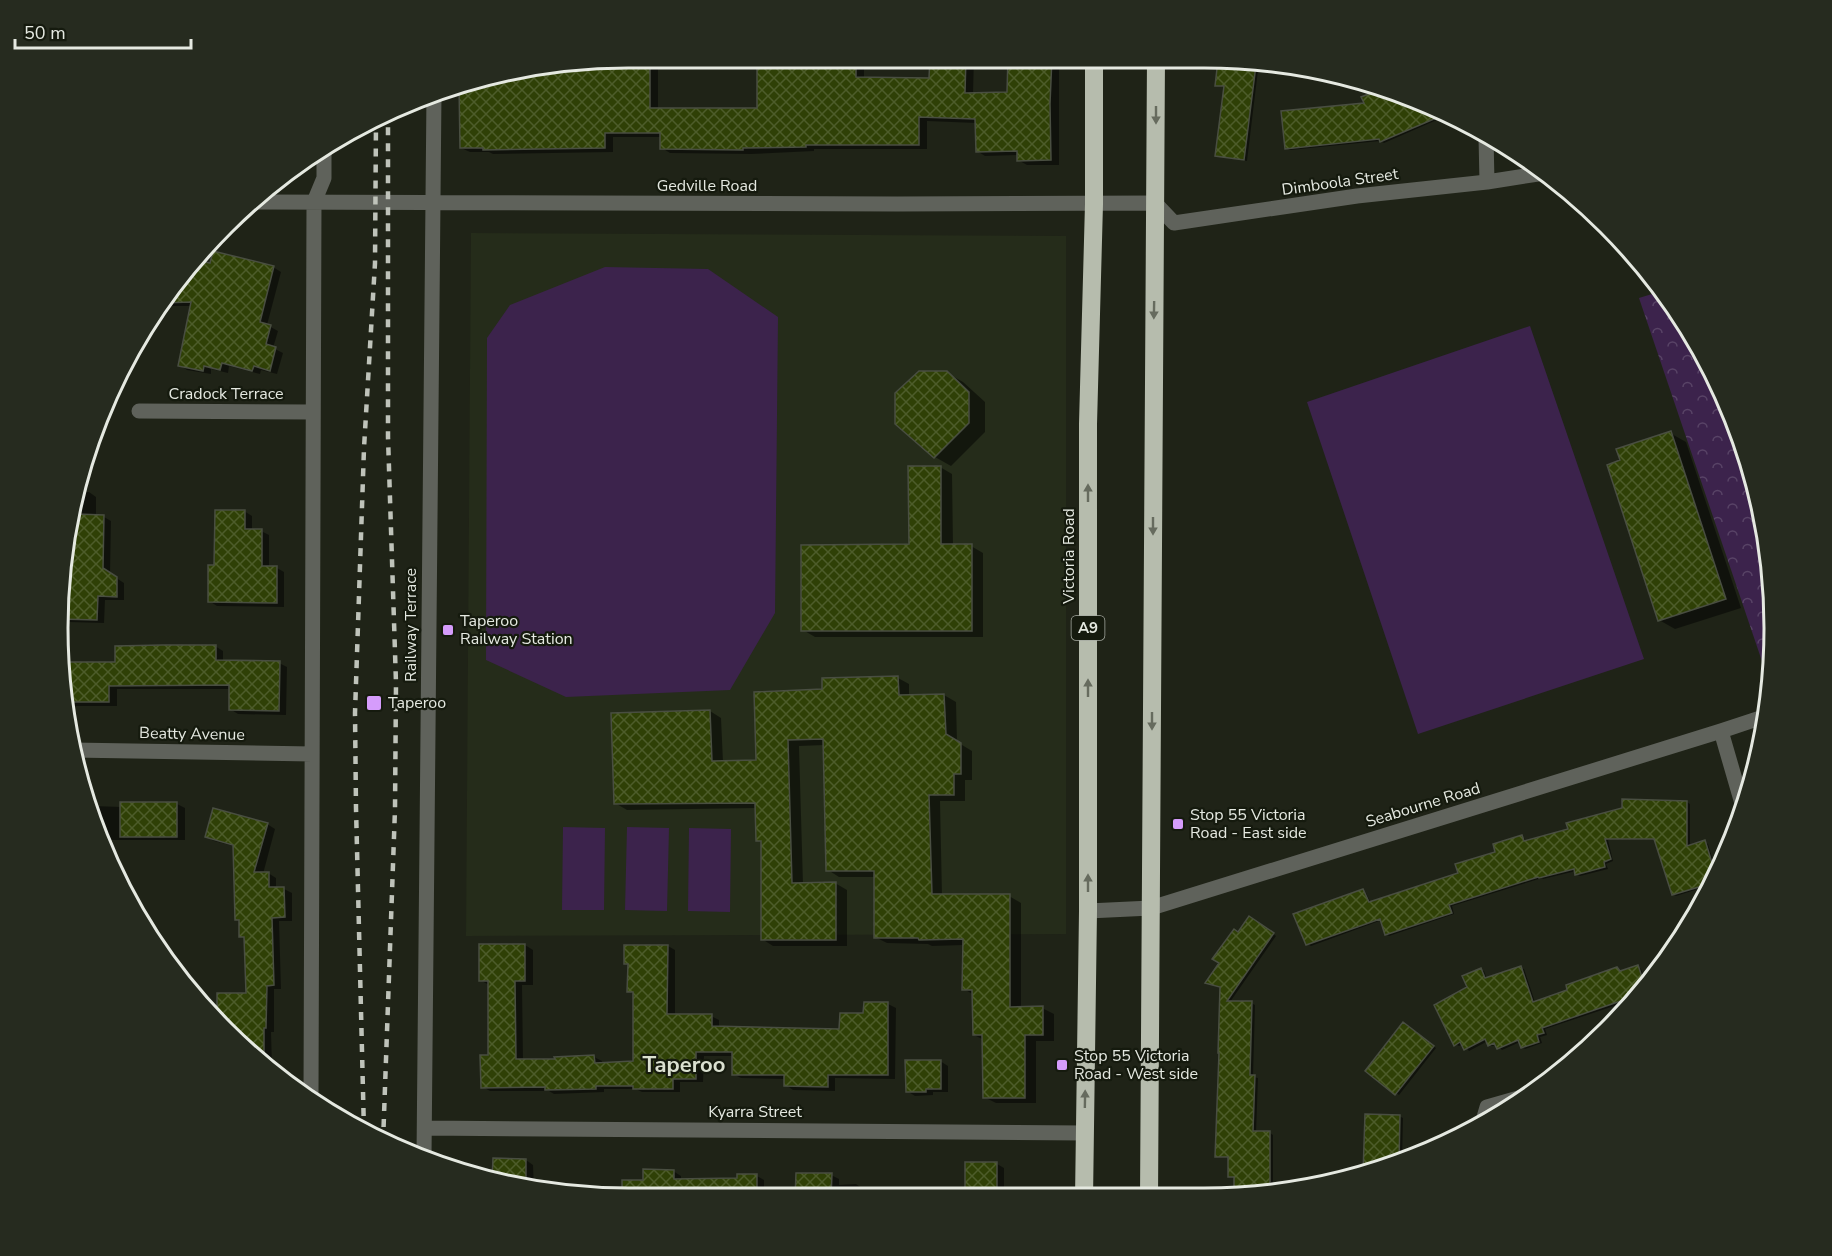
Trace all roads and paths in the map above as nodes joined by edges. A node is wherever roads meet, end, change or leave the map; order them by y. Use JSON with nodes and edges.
{"nodes":[{"id":1,"x":1094,"y":68,"type":"edge"},
{"id":2,"x":1156,"y":68,"type":"edge"},
{"id":3,"x":434,"y":102,"type":"edge"},
{"id":4,"x":1486,"y":144,"type":"edge"},
{"id":5,"x":324,"y":158,"type":"edge"},
{"id":6,"x":1533,"y":175,"type":"edge"},
{"id":7,"x":1487,"y":182,"type":"junction"},
{"id":8,"x":264,"y":202,"type":"edge"},
{"id":9,"x":314,"y":202,"type":"junction"},
{"id":10,"x":433,"y":202,"type":"junction"},
{"id":11,"x":1155,"y":203,"type":"junction"},
{"id":12,"x":1094,"y":204,"type":"junction"},
{"id":13,"x":140,"y":411,"type":"dead end"},
{"id":14,"x":313,"y":412,"type":"junction"},
{"id":15,"x":1757,"y":719,"type":"edge"},
{"id":16,"x":1721,"y":731,"type":"junction"},
{"id":17,"x":81,"y":750,"type":"edge"},
{"id":18,"x":312,"y":754,"type":"junction"},
{"id":19,"x":1739,"y":794,"type":"edge"},
{"id":20,"x":1150,"y":908,"type":"junction"},
{"id":21,"x":1088,"y":911,"type":"junction"},
{"id":22,"x":311,"y":1090,"type":"edge"},
{"id":23,"x":1500,"y":1103,"type":"edge"},
{"id":24,"x":1486,"y":1112,"type":"edge"},
{"id":25,"x":425,"y":1128,"type":"junction"},
{"id":26,"x":1084,"y":1133,"type":"junction"},
{"id":27,"x":424,"y":1150,"type":"edge"},
{"id":28,"x":1084,"y":1188,"type":"edge"},
{"id":29,"x":1149,"y":1188,"type":"edge"}],
"edges":[{"from":1,"to":12,"type":"highway","name":"Victoria Road","number":"A9"},
{"from":2,"to":11,"type":"highway","one_way":true},
{"from":3,"to":10,"type":"street","name":"Railway Terrace"},
{"from":4,"to":7,"type":"street"},
{"from":5,"to":9,"type":"street"},
{"from":6,"to":7,"type":"street","name":"Dimboola Street"},
{"from":7,"to":11,"type":"street","name":"Dimboola Street"},
{"from":8,"to":9,"type":"street","name":"Gedville Road"},
{"from":9,"to":10,"type":"street","name":"Gedville Road"},
{"from":9,"to":14,"type":"street"},
{"from":10,"to":12,"type":"street","name":"Gedville Road"},
{"from":10,"to":25,"type":"street","name":"Railway Terrace"},
{"from":11,"to":12,"type":"street","name":"Gedville Road"},
{"from":11,"to":20,"type":"highway","one_way":true},
{"from":21,"to":12,"type":"highway","name":"Victoria Road","number":"A9","one_way":true},
{"from":13,"to":14,"type":"street","name":"Cradock Terrace"},
{"from":14,"to":18,"type":"street"},
{"from":15,"to":16,"type":"street","name":"Seabourne Road"},
{"from":16,"to":19,"type":"street"},
{"from":16,"to":20,"type":"street","name":"Seabourne Road"},
{"from":17,"to":18,"type":"street","name":"Beatty Avenue"},
{"from":18,"to":22,"type":"street"},
{"from":20,"to":21,"type":"street","name":"Seabourne Road"},
{"from":20,"to":29,"type":"highway"},
{"from":26,"to":21,"type":"highway","name":"Victoria Road","number":"A9","one_way":true},
{"from":23,"to":24,"type":"street"},
{"from":25,"to":26,"type":"street","name":"Kyarra Street"},
{"from":25,"to":27,"type":"street","name":"Railway Terrace"},
{"from":26,"to":28,"type":"highway","name":"Victoria Road","number":"A9"}]}
